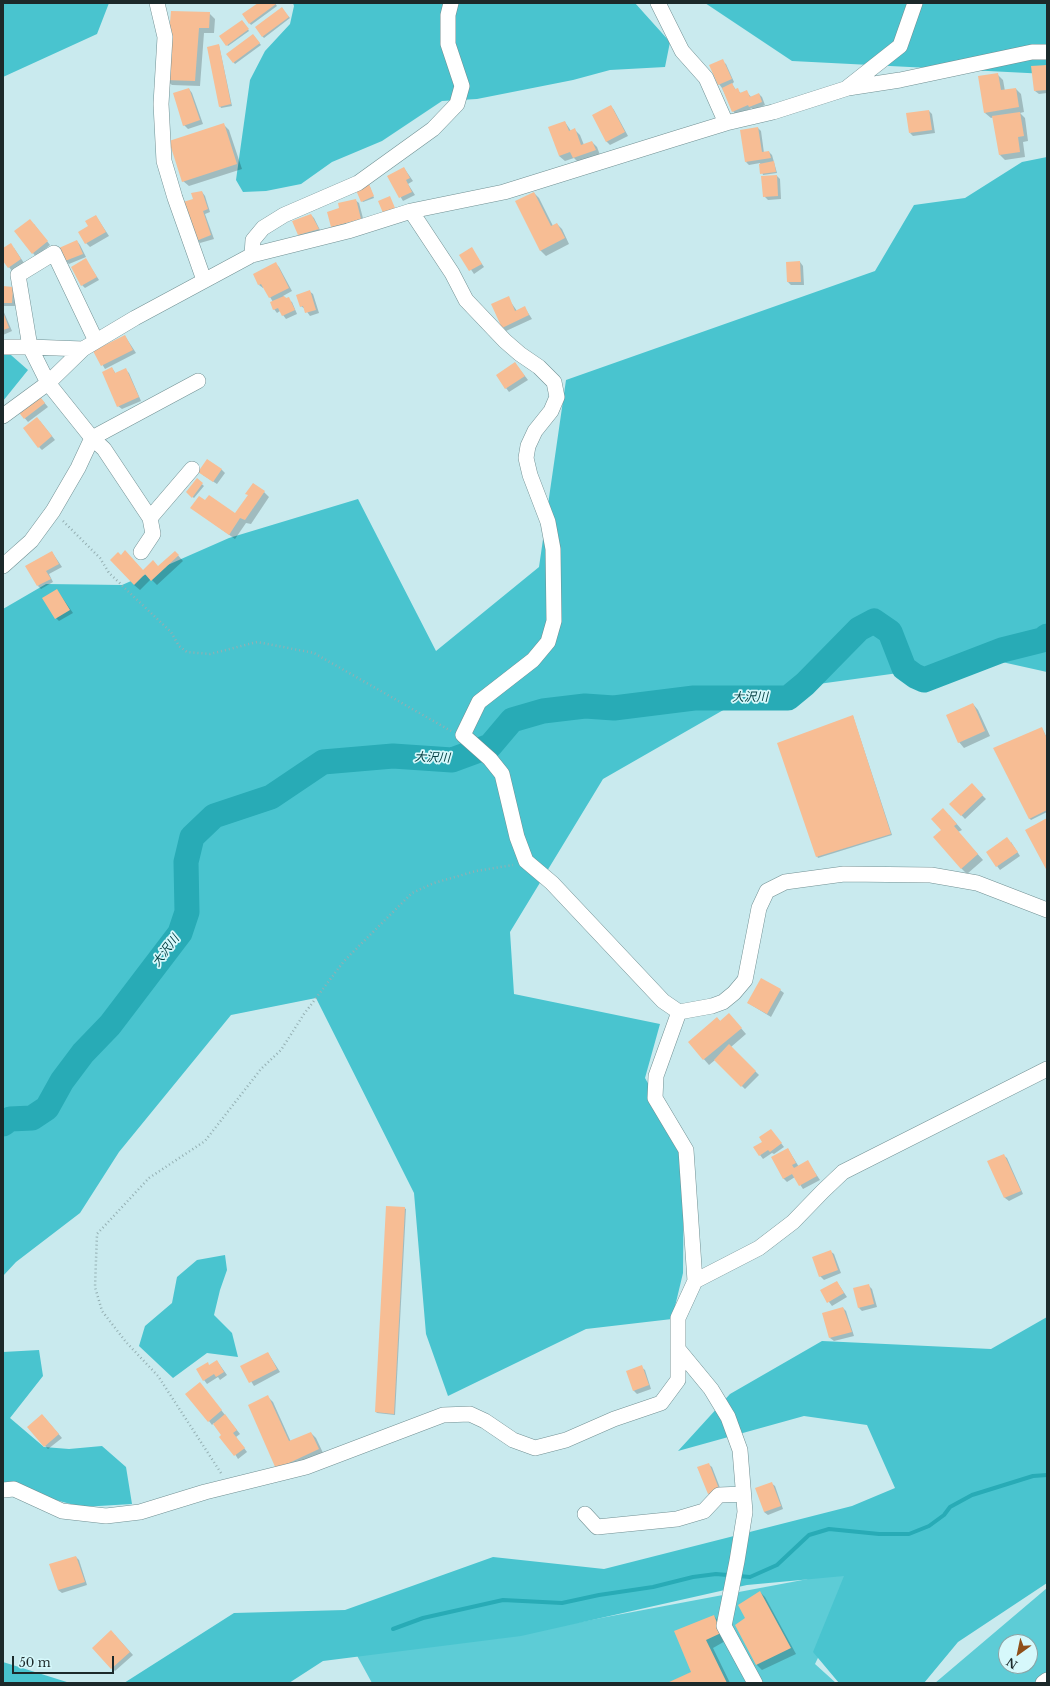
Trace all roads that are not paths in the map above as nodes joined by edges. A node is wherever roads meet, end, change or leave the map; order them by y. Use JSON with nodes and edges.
{"nodes":[{"id":1,"x":157,"y":3,"type":"edge"},
{"id":2,"x":451,"y":3,"type":"edge"},
{"id":3,"x":658,"y":3,"type":"edge"},
{"id":4,"x":915,"y":3,"type":"edge"},
{"id":5,"x":1047,"y":52,"type":"edge"},
{"id":6,"x":848,"y":88,"type":"junction"},
{"id":7,"x":726,"y":123,"type":"junction"},
{"id":8,"x":411,"y":211,"type":"junction"},
{"id":9,"x":252,"y":255,"type":"junction"},
{"id":10,"x":204,"y":280,"type":"junction"},
{"id":11,"x":96,"y":341,"type":"junction"},
{"id":12,"x":3,"y":347,"type":"edge"},
{"id":13,"x":30,"y":347,"type":"junction"},
{"id":14,"x":83,"y":349,"type":"junction"},
{"id":15,"x":198,"y":381,"type":"dead end"},
{"id":16,"x":48,"y":382,"type":"junction"},
{"id":17,"x":3,"y":416,"type":"edge"},
{"id":18,"x":92,"y":438,"type":"junction"},
{"id":19,"x":192,"y":469,"type":"dead end"},
{"id":20,"x":150,"y":518,"type":"junction"},
{"id":21,"x":141,"y":552,"type":"dead end"},
{"id":22,"x":3,"y":566,"type":"edge"},
{"id":23,"x":1047,"y":910,"type":"edge"},
{"id":24,"x":679,"y":1012,"type":"junction"},
{"id":25,"x":1047,"y":1069,"type":"edge"},
{"id":26,"x":695,"y":1281,"type":"junction"},
{"id":27,"x":678,"y":1349,"type":"junction"},
{"id":28,"x":3,"y":1490,"type":"edge"},
{"id":29,"x":743,"y":1494,"type":"junction"},
{"id":30,"x":585,"y":1514,"type":"dead end"},
{"id":31,"x":1047,"y":1680,"type":"edge"},
{"id":32,"x":755,"y":1683,"type":"edge"},
{"id":33,"x":1043,"y":1683,"type":"edge"}],
"edges":[{"from":1,"to":10,"type":"street"},
{"from":2,"to":9,"type":"street"},
{"from":3,"to":7,"type":"street"},
{"from":4,"to":6,"type":"street"},
{"from":5,"to":6,"type":"street"},
{"from":6,"to":7,"type":"street"},
{"from":7,"to":8,"type":"street"},
{"from":8,"to":9,"type":"street"},
{"from":8,"to":24,"type":"street"},
{"from":9,"to":10,"type":"street"},
{"from":10,"to":11,"type":"street"},
{"from":11,"to":13,"type":"street"},
{"from":11,"to":14,"type":"street"},
{"from":12,"to":13,"type":"street"},
{"from":13,"to":14,"type":"street"},
{"from":13,"to":16,"type":"street"},
{"from":14,"to":16,"type":"street"},
{"from":15,"to":18,"type":"street"},
{"from":16,"to":17,"type":"street"},
{"from":16,"to":18,"type":"street"},
{"from":18,"to":20,"type":"street"},
{"from":18,"to":22,"type":"street"},
{"from":19,"to":20,"type":"street"},
{"from":20,"to":21,"type":"street"},
{"from":23,"to":24,"type":"street"},
{"from":24,"to":26,"type":"street"},
{"from":25,"to":26,"type":"street"},
{"from":26,"to":27,"type":"street"},
{"from":27,"to":28,"type":"street"},
{"from":27,"to":29,"type":"street"},
{"from":29,"to":30,"type":"street"},
{"from":29,"to":32,"type":"street"},
{"from":31,"to":33,"type":"street"}]}
